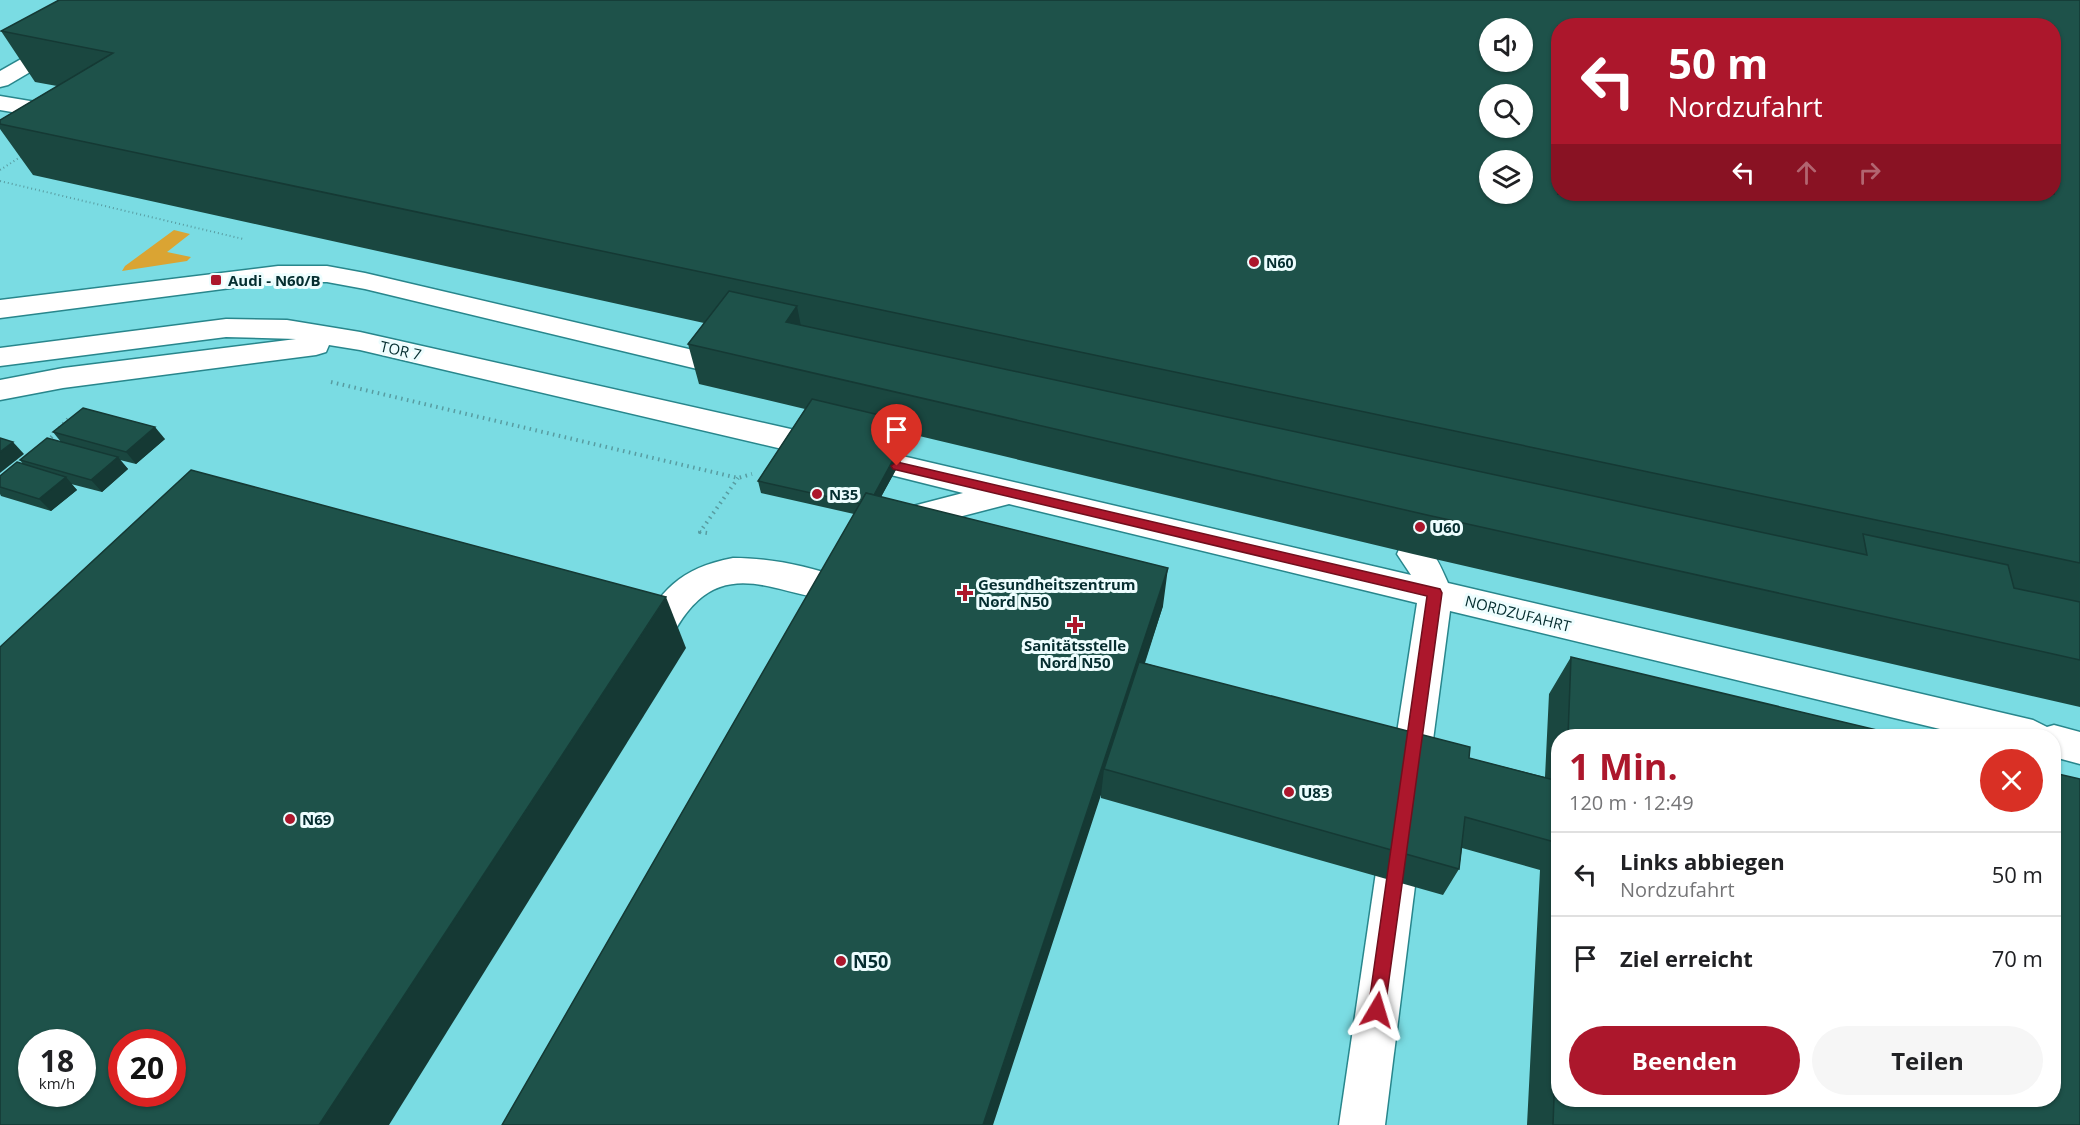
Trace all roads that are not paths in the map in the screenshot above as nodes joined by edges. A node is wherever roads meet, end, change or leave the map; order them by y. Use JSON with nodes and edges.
{"nodes":[{"id":1,"x":139,"y":0,"type":"edge"},
{"id":2,"x":0,"y":80,"type":"edge"},
{"id":3,"x":0,"y":103,"type":"edge"},
{"id":4,"x":83,"y":117,"type":"edge"},
{"id":5,"x":0,"y":309,"type":"edge"},
{"id":6,"x":360,"y":341,"type":"junction"},
{"id":7,"x":0,"y":357,"type":"edge"},
{"id":8,"x":714,"y":364,"type":"edge"},
{"id":9,"x":0,"y":390,"type":"edge"},
{"id":10,"x":795,"y":441,"type":"edge"},
{"id":11,"x":897,"y":466,"type":"edge"},
{"id":12,"x":1009,"y":493,"type":"junction"},
{"id":13,"x":1413,"y":554,"type":"edge"},
{"id":14,"x":1435,"y":593,"type":"junction"},
{"id":15,"x":652,"y":638,"type":"edge"},
{"id":16,"x":2004,"y":729,"type":"edge"},
{"id":17,"x":2061,"y":743,"type":"edge"},
{"id":18,"x":2080,"y":748,"type":"edge"},
{"id":19,"x":1362,"y":1125,"type":"edge"}],
"edges":[{"from":1,"to":2,"type":"lane"},
{"from":3,"to":4,"type":"lane"},
{"from":5,"to":8,"type":"lane"},
{"from":6,"to":7,"type":"lane","name":"TOR 7"},
{"from":6,"to":9,"type":"lane"},
{"from":6,"to":10,"type":"lane","name":"TOR 7"},
{"from":11,"to":12,"type":"lane","name":"NORDZUFAHRT"},
{"from":12,"to":14,"type":"lane","name":"NORDZUFAHRT"},
{"from":12,"to":15,"type":"lane"},
{"from":13,"to":14,"type":"lane"},
{"from":14,"to":16,"type":"lane","name":"NORDZUFAHRT"},
{"from":14,"to":19,"type":"lane"},
{"from":17,"to":18,"type":"lane"}]}
